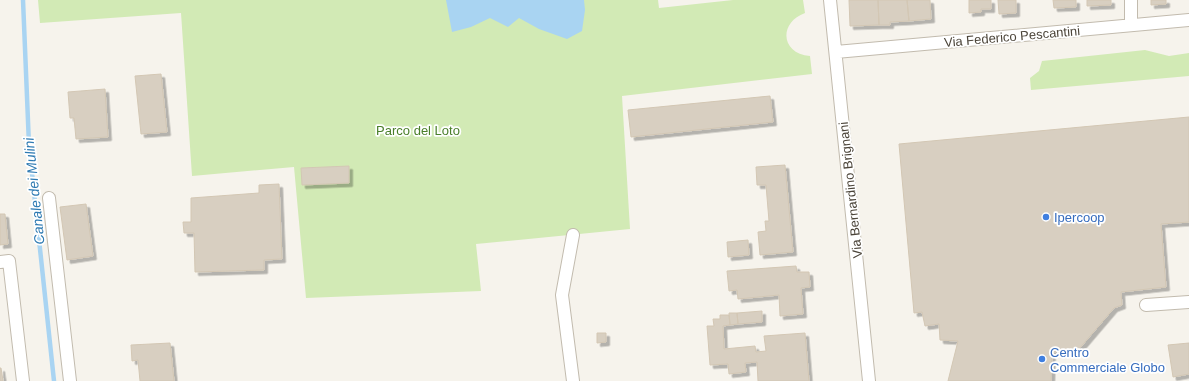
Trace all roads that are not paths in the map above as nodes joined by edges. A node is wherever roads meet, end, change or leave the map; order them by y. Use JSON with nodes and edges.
{"nodes":[{"id":1,"x":830,"y":0,"type":"edge"},
{"id":2,"x":1131,"y":0,"type":"edge"},
{"id":3,"x":1189,"y":20,"type":"edge"},
{"id":4,"x":1131,"y":25,"type":"junction"},
{"id":5,"x":836,"y":52,"type":"junction"},
{"id":6,"x":49,"y":198,"type":"dead end"},
{"id":7,"x":573,"y":235,"type":"dead end"},
{"id":8,"x":0,"y":262,"type":"edge"},
{"id":9,"x":1189,"y":302,"type":"edge"},
{"id":10,"x":1146,"y":305,"type":"dead end"},
{"id":11,"x":23,"y":381,"type":"edge"},
{"id":12,"x":70,"y":381,"type":"edge"},
{"id":13,"x":573,"y":381,"type":"edge"},
{"id":14,"x":869,"y":381,"type":"edge"}],
"edges":[{"from":1,"to":5,"type":"street","name":"Via Bernardino Brignani"},
{"from":2,"to":4,"type":"street"},
{"from":3,"to":4,"type":"street","name":"Via Federico Pescantini"},
{"from":4,"to":5,"type":"street","name":"Via Federico Pescantini"},
{"from":5,"to":14,"type":"street","name":"Via Bernardino Brignani"},
{"from":6,"to":12,"type":"street"},
{"from":7,"to":13,"type":"street"},
{"from":8,"to":11,"type":"street"},
{"from":9,"to":10,"type":"street"}]}
